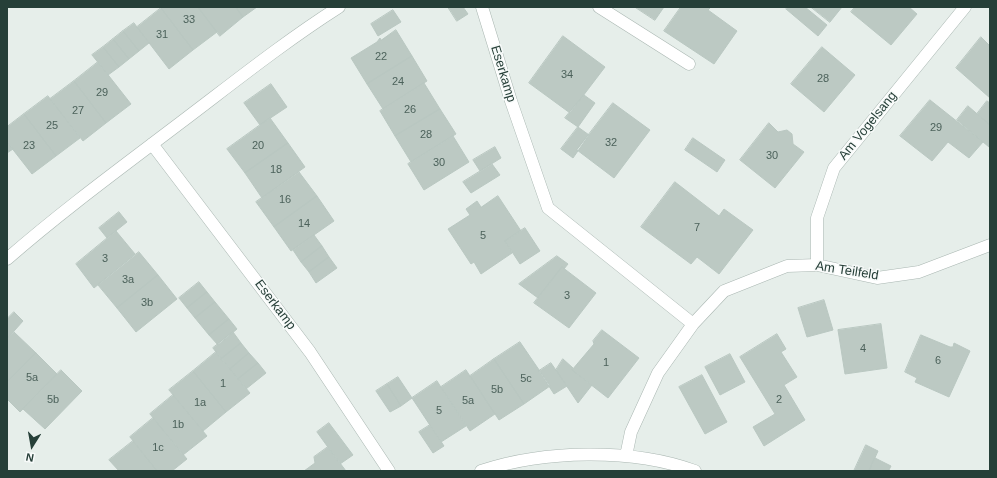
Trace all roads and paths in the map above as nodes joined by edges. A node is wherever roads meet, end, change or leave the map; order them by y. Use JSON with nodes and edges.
{"nodes":[{"id":1,"x":340,"y":7,"type":"edge"},
{"id":2,"x":482,"y":7,"type":"edge"},
{"id":3,"x":599,"y":7,"type":"edge"},
{"id":4,"x":965,"y":7,"type":"edge"},
{"id":5,"x":689,"y":64,"type":"dead end"},
{"id":6,"x":152,"y":144,"type":"junction"},
{"id":7,"x":990,"y":246,"type":"edge"},
{"id":8,"x":7,"y":260,"type":"edge"},
{"id":9,"x":817,"y":265,"type":"junction"},
{"id":10,"x":693,"y":324,"type":"junction"},
{"id":11,"x":626,"y":456,"type":"junction"},
{"id":12,"x":389,"y":471,"type":"edge"},
{"id":13,"x":481,"y":471,"type":"edge"},
{"id":14,"x":695,"y":471,"type":"edge"}],
"edges":[{"from":1,"to":6,"type":"street"},
{"from":2,"to":10,"type":"street","name":"Eserkamp"},
{"from":3,"to":5,"type":"street"},
{"from":4,"to":9,"type":"street","name":"Am Vogelsang"},
{"from":6,"to":8,"type":"street"},
{"from":6,"to":12,"type":"street","name":"Eserkamp"},
{"from":7,"to":9,"type":"street","name":"Am Teilfeld"},
{"from":9,"to":10,"type":"street","name":"Am Teilfeld"},
{"from":10,"to":11,"type":"street","name":"Am Teilfeld"},
{"from":11,"to":13,"type":"street"},
{"from":11,"to":14,"type":"street"}]}
